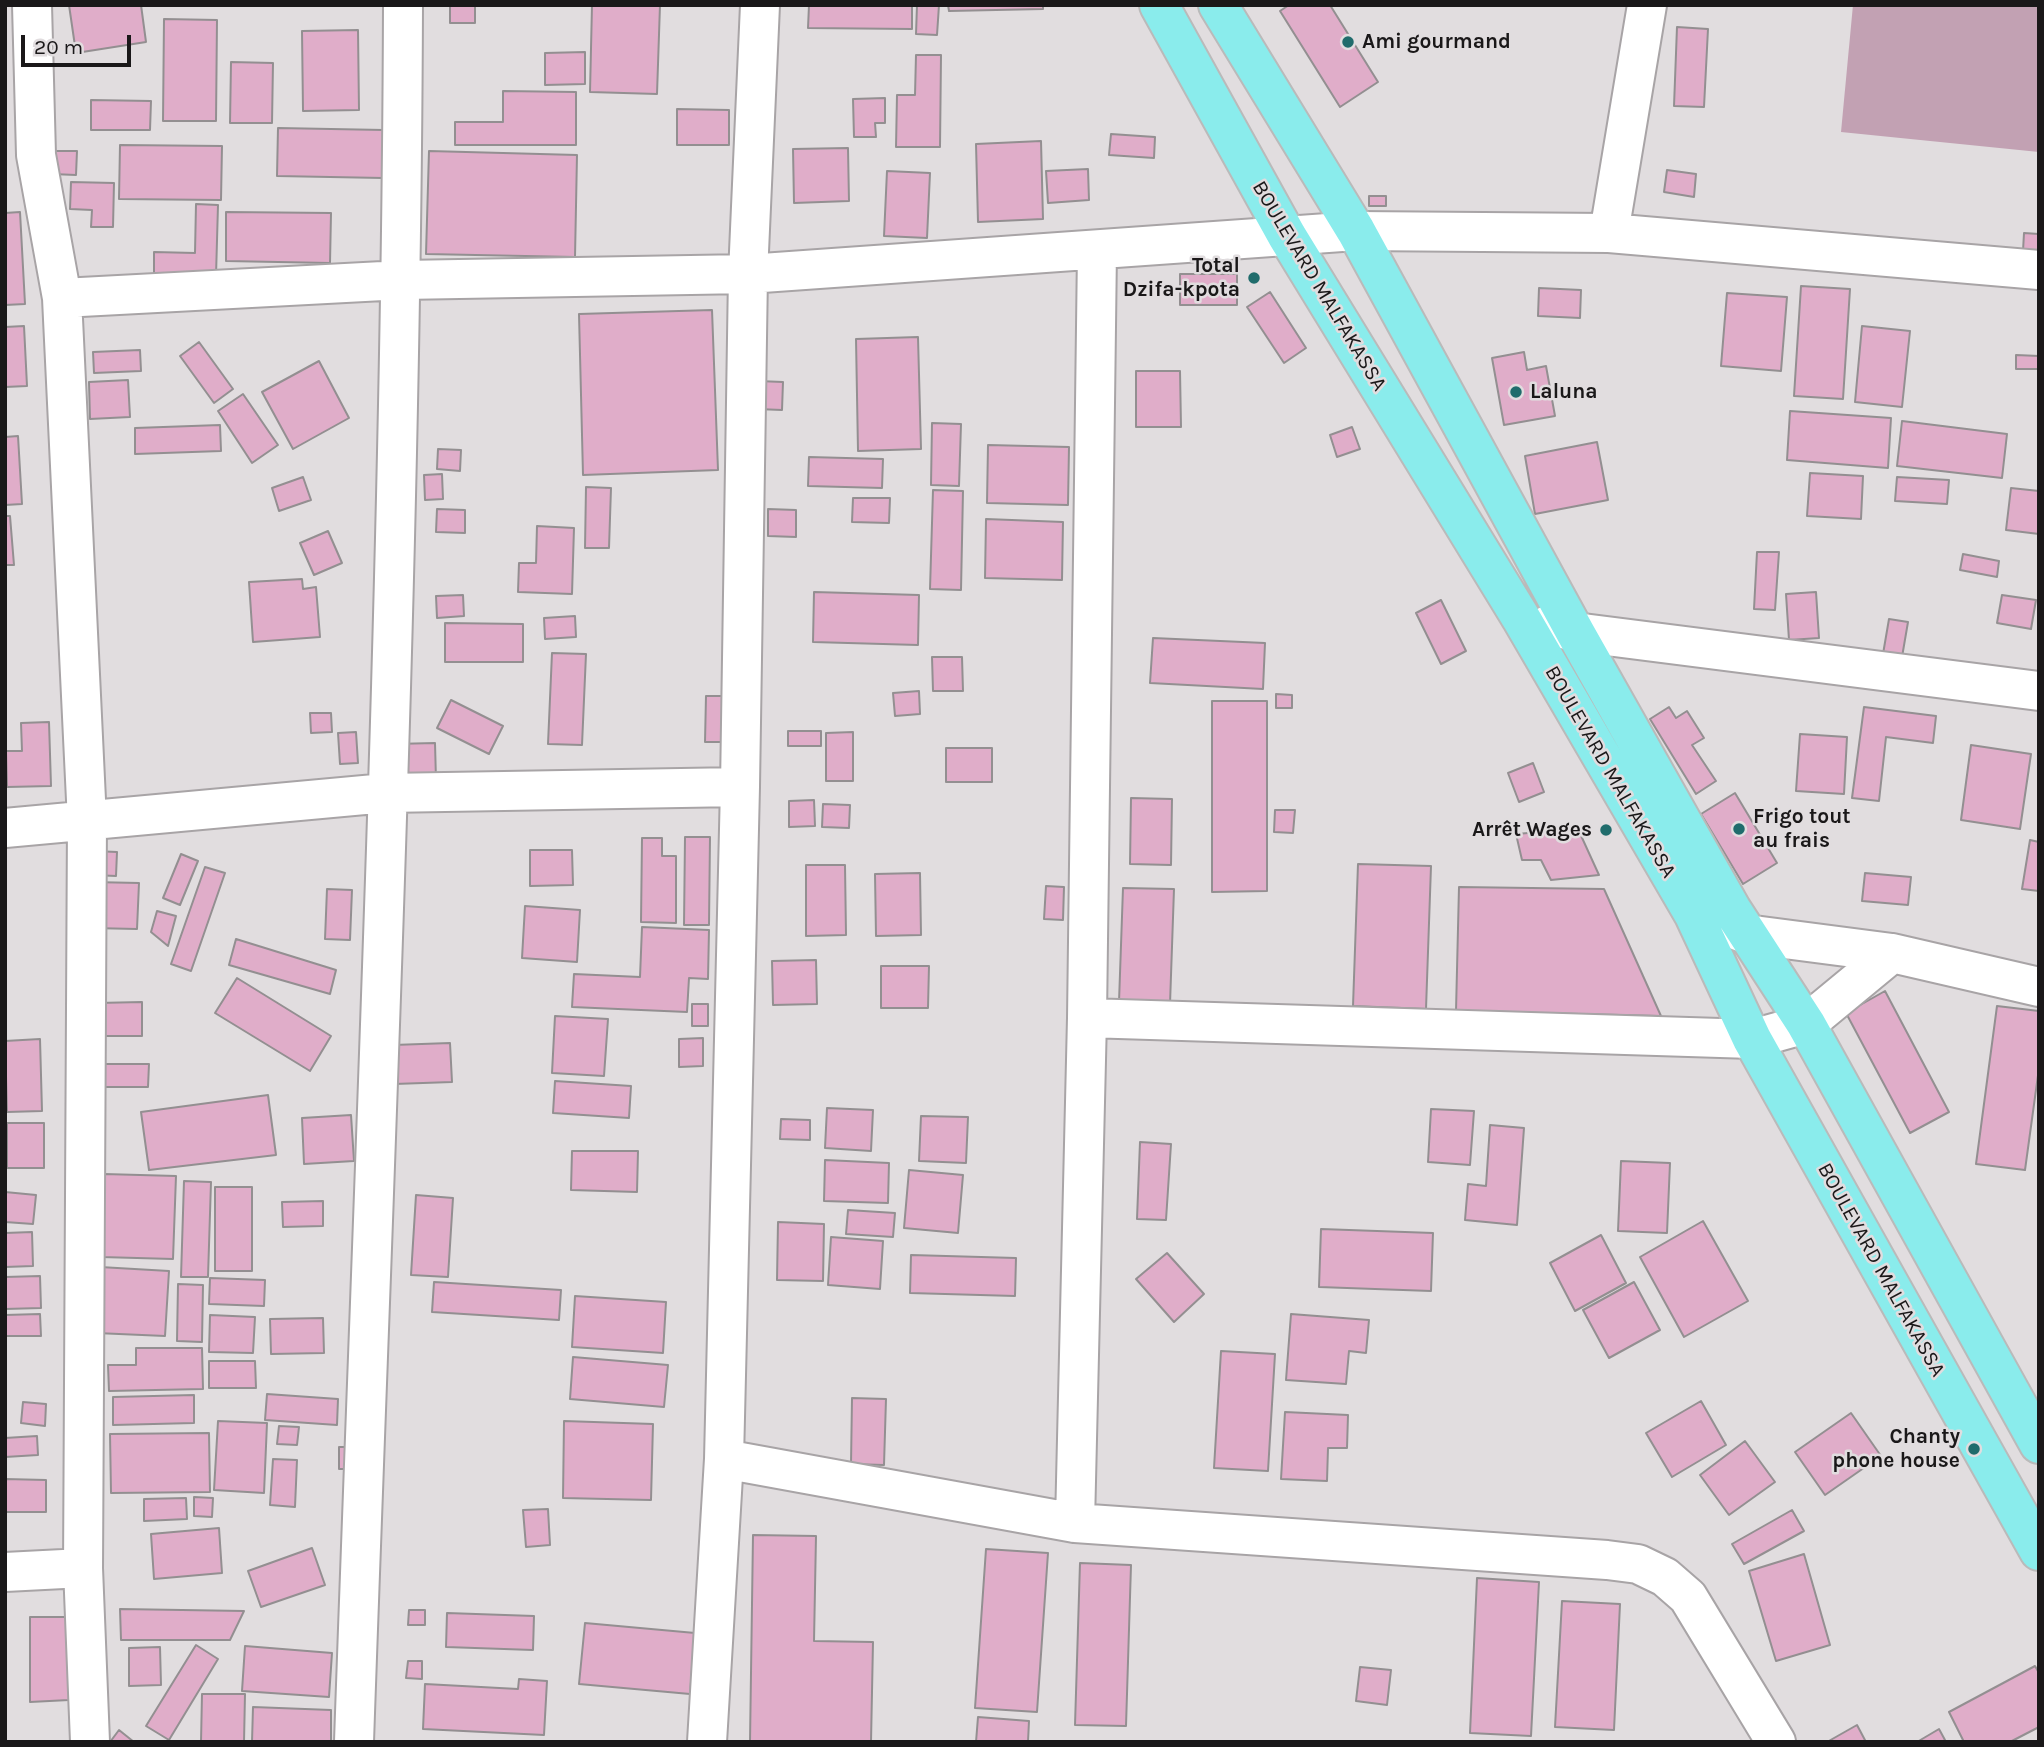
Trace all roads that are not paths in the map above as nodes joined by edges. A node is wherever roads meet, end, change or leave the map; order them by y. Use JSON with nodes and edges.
{"nodes":[{"id":1,"x":32,"y":5,"type":"edge"},
{"id":2,"x":403,"y":5,"type":"edge"},
{"id":3,"x":760,"y":5,"type":"edge"},
{"id":4,"x":1159,"y":5,"type":"edge"},
{"id":5,"x":1218,"y":5,"type":"edge"},
{"id":6,"x":1647,"y":5,"type":"edge"},
{"id":7,"x":21,"y":157,"type":"edge"},
{"id":8,"x":1356,"y":231,"type":"junction"},
{"id":9,"x":1609,"y":233,"type":"junction"},
{"id":10,"x":1287,"y":236,"type":"junction"},
{"id":11,"x":1097,"y":250,"type":"junction"},
{"id":12,"x":2039,"y":270,"type":"edge"},
{"id":13,"x":748,"y":274,"type":"junction"},
{"id":14,"x":402,"y":280,"type":"junction"},
{"id":15,"x":62,"y":298,"type":"junction"},
{"id":16,"x":1521,"y":618,"type":"junction"},
{"id":17,"x":1575,"y":632,"type":"junction"},
{"id":18,"x":2039,"y":691,"type":"edge"},
{"id":19,"x":740,"y":787,"type":"junction"},
{"id":20,"x":386,"y":793,"type":"junction"},
{"id":21,"x":87,"y":821,"type":"junction"},
{"id":22,"x":5,"y":828,"type":"edge"},
{"id":23,"x":1694,"y":915,"type":"junction"},
{"id":24,"x":1746,"y":934,"type":"junction"},
{"id":25,"x":1892,"y":953,"type":"junction"},
{"id":26,"x":2039,"y":987,"type":"edge"},
{"id":27,"x":1087,"y":1018,"type":"junction"},
{"id":28,"x":1806,"y":1024,"type":"junction"},
{"id":29,"x":1752,"y":1039,"type":"junction"},
{"id":30,"x":2039,"y":1444,"type":"edge"},
{"id":31,"x":724,"y":1459,"type":"junction"},
{"id":32,"x":1075,"y":1524,"type":"junction"},
{"id":33,"x":2039,"y":1551,"type":"edge"},
{"id":34,"x":83,"y":1568,"type":"junction"},
{"id":35,"x":5,"y":1572,"type":"edge"},
{"id":36,"x":90,"y":1742,"type":"edge"},
{"id":37,"x":354,"y":1742,"type":"edge"},
{"id":38,"x":707,"y":1742,"type":"edge"},
{"id":39,"x":1776,"y":1742,"type":"edge"}],
"edges":[{"from":1,"to":7,"type":"street"},
{"from":2,"to":14,"type":"street"},
{"from":3,"to":13,"type":"street"},
{"from":4,"to":10,"type":"main road","name":"BOULEVARD MALFAKASSA"},
{"from":5,"to":8,"type":"main road","name":"BOULEVARD MALFAKASSA"},
{"from":6,"to":9,"type":"street"},
{"from":7,"to":15,"type":"street"},
{"from":8,"to":9,"type":"street"},
{"from":8,"to":10,"type":"street"},
{"from":8,"to":17,"type":"main road","name":"BOULEVARD MALFAKASSA"},
{"from":9,"to":12,"type":"street"},
{"from":10,"to":11,"type":"street"},
{"from":10,"to":16,"type":"main road","name":"BOULEVARD MALFAKASSA"},
{"from":11,"to":13,"type":"street"},
{"from":11,"to":27,"type":"street"},
{"from":13,"to":14,"type":"street"},
{"from":13,"to":19,"type":"street"},
{"from":14,"to":15,"type":"street"},
{"from":14,"to":20,"type":"street"},
{"from":15,"to":21,"type":"street"},
{"from":16,"to":17,"type":"street"},
{"from":16,"to":23,"type":"main road","name":"BOULEVARD MALFAKASSA"},
{"from":17,"to":18,"type":"street"},
{"from":17,"to":24,"type":"main road","name":"BOULEVARD MALFAKASSA"},
{"from":19,"to":20,"type":"street"},
{"from":19,"to":31,"type":"street"},
{"from":20,"to":21,"type":"street"},
{"from":20,"to":37,"type":"street"},
{"from":21,"to":22,"type":"street"},
{"from":21,"to":34,"type":"street"},
{"from":23,"to":24,"type":"street"},
{"from":23,"to":29,"type":"main road","name":"BOULEVARD MALFAKASSA"},
{"from":24,"to":25,"type":"street"},
{"from":24,"to":28,"type":"main road","name":"BOULEVARD MALFAKASSA"},
{"from":25,"to":26,"type":"street"},
{"from":25,"to":28,"type":"street"},
{"from":27,"to":29,"type":"street"},
{"from":27,"to":32,"type":"street"},
{"from":28,"to":29,"type":"street"},
{"from":28,"to":30,"type":"main road","name":"BOULEVARD MALFAKASSA"},
{"from":29,"to":33,"type":"main road","name":"BOULEVARD MALFAKASSA"},
{"from":31,"to":32,"type":"street"},
{"from":31,"to":38,"type":"street"},
{"from":32,"to":39,"type":"street"},
{"from":34,"to":35,"type":"street"},
{"from":34,"to":36,"type":"street"}]}
